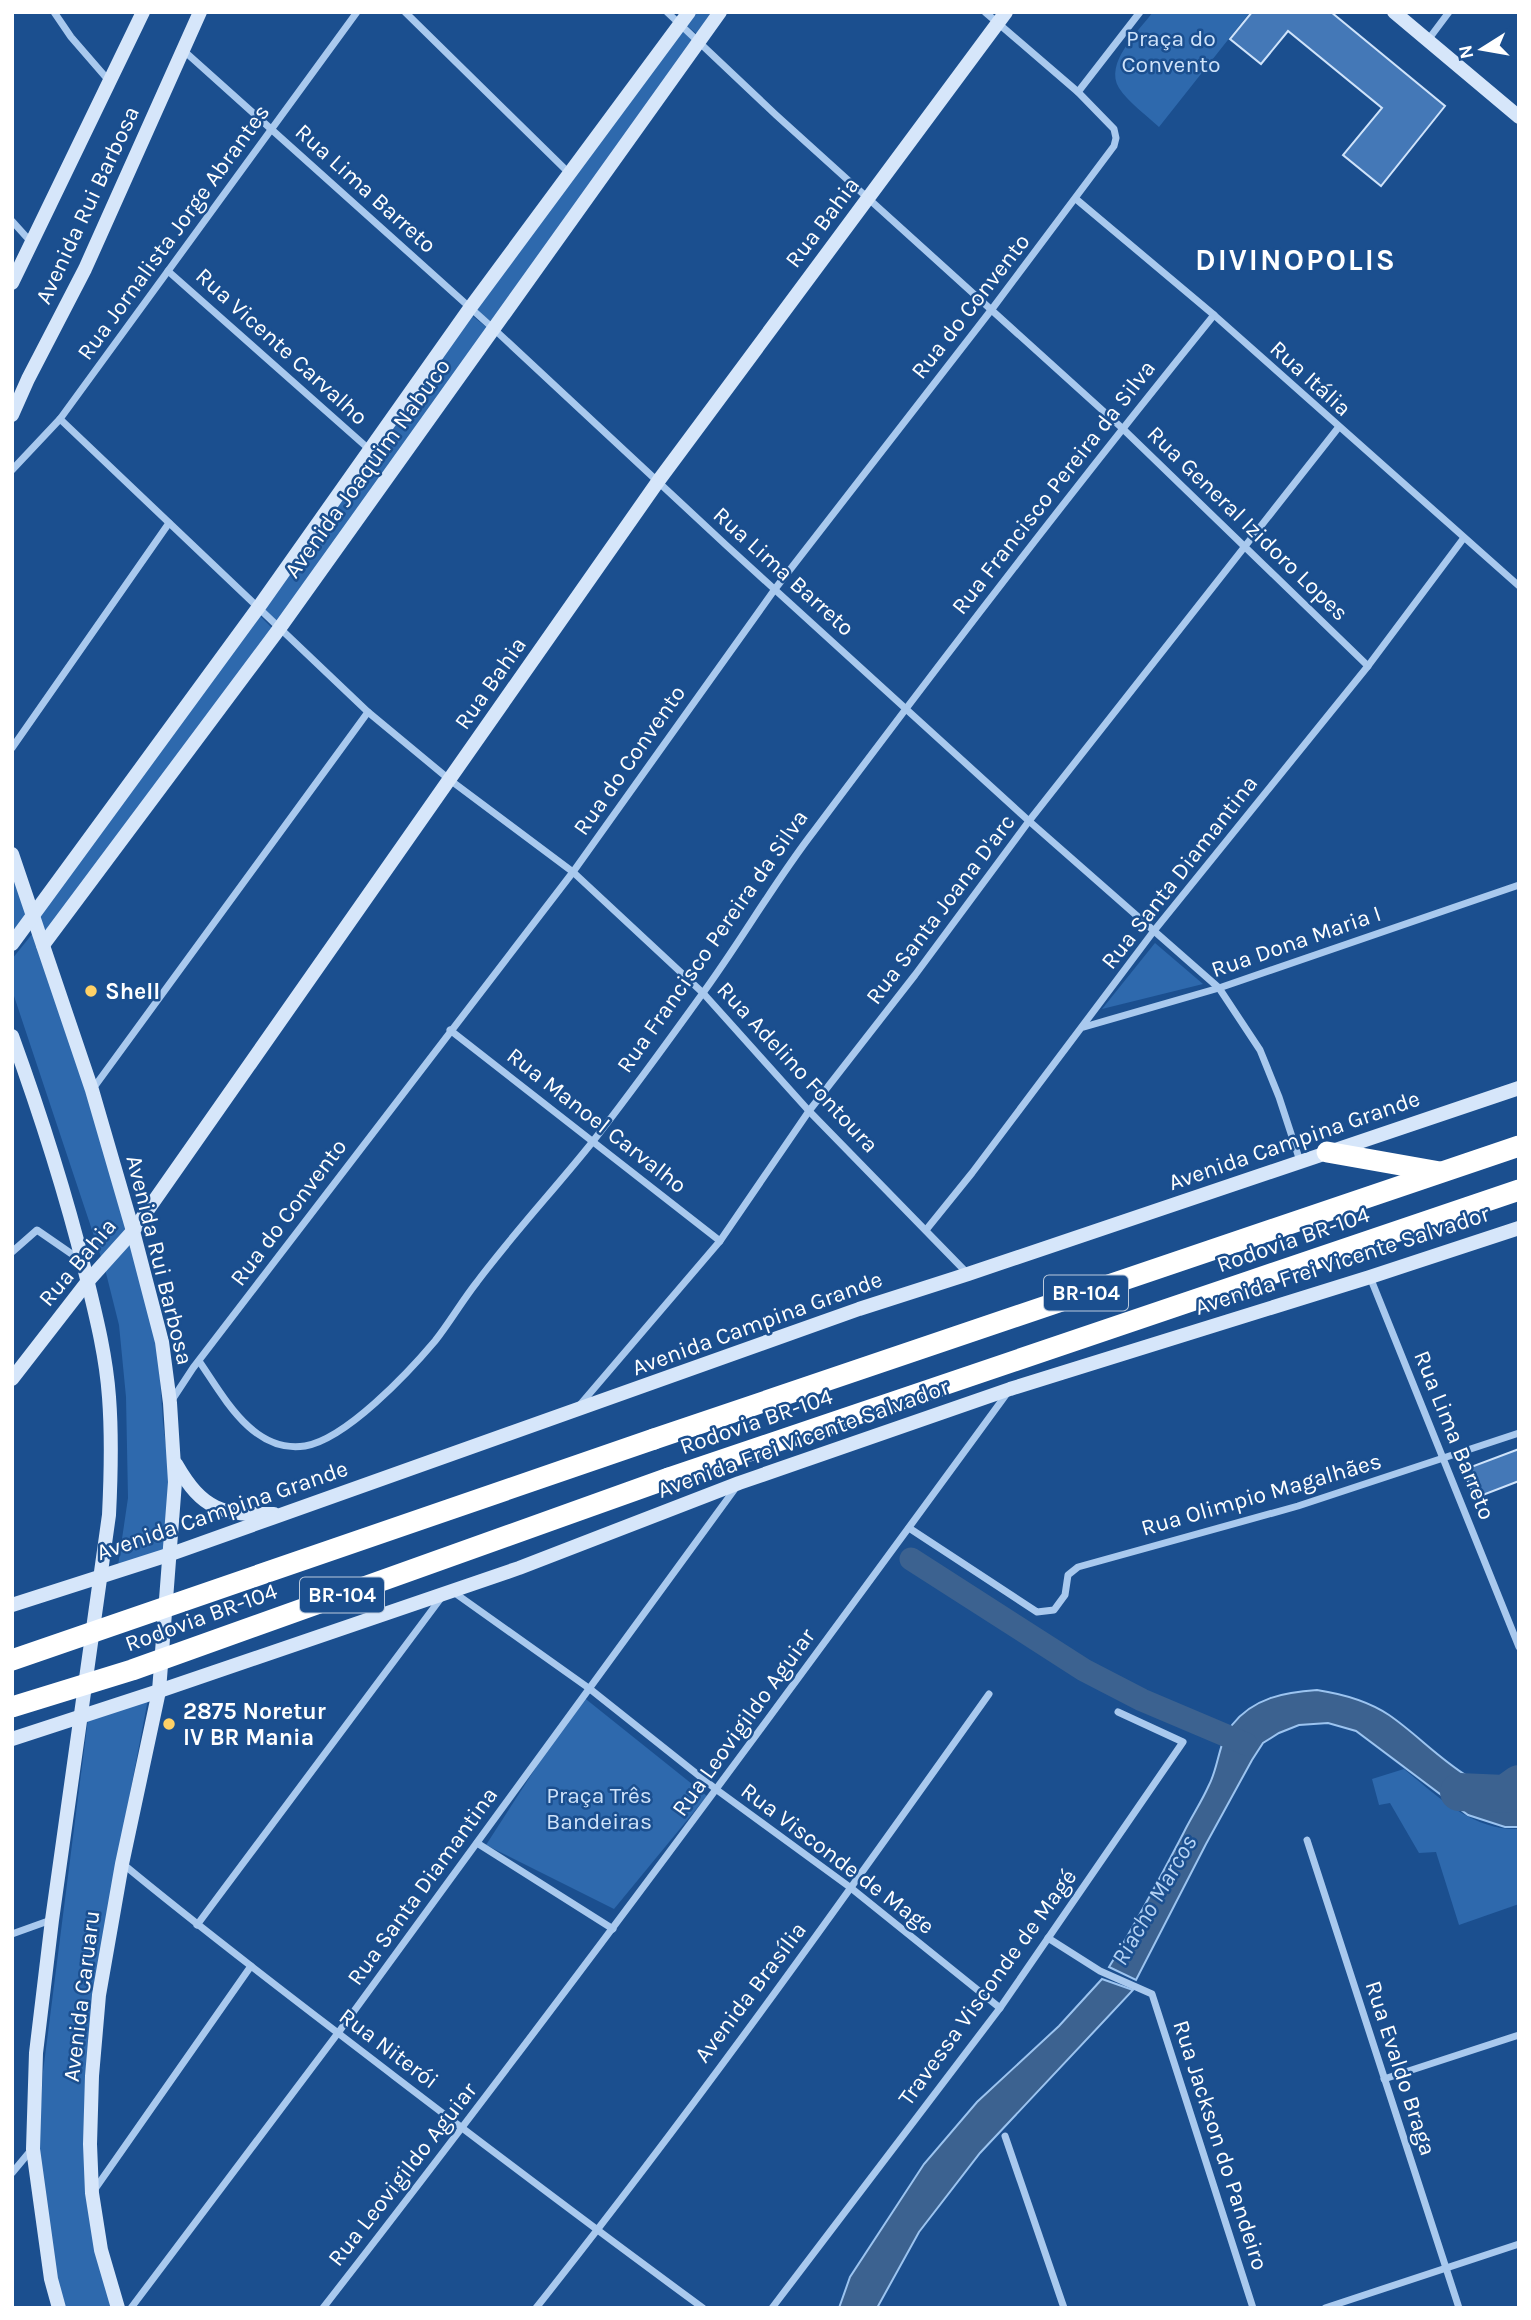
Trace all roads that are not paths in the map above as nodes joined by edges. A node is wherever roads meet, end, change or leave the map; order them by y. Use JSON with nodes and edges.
{"nodes":[{"id":1,"x":54,"y":12,"type":"edge"},
{"id":2,"x":143,"y":12,"type":"edge"},
{"id":3,"x":200,"y":12,"type":"edge"},
{"id":4,"x":357,"y":12,"type":"edge"},
{"id":5,"x":405,"y":12,"type":"edge"},
{"id":6,"x":667,"y":12,"type":"edge"},
{"id":7,"x":720,"y":12,"type":"edge"},
{"id":8,"x":985,"y":12,"type":"edge"},
{"id":9,"x":1140,"y":12,"type":"edge"},
{"id":10,"x":1394,"y":12,"type":"edge"},
{"id":11,"x":1449,"y":12,"type":"edge"},
{"id":12,"x":684,"y":18,"type":"edge"},
{"id":13,"x":1002,"y":18,"type":"edge"},
{"id":14,"x":1428,"y":40,"type":"junction"},
{"id":15,"x":698,"y":41,"type":"junction"},
{"id":16,"x":183,"y":50,"type":"junction"},
{"id":17,"x":110,"y":82,"type":"junction"},
{"id":18,"x":1078,"y":92,"type":"junction"},
{"id":19,"x":1519,"y":117,"type":"edge"},
{"id":20,"x":272,"y":130,"type":"junction"},
{"id":21,"x":570,"y":173,"type":"junction"},
{"id":22,"x":868,"y":198,"type":"junction"},
{"id":23,"x":1076,"y":199,"type":"junction"},
{"id":24,"x":12,"y":220,"type":"edge"},
{"id":25,"x":31,"y":242,"type":"junction"},
{"id":26,"x":168,"y":271,"type":"junction"},
{"id":27,"x":12,"y":283,"type":"edge"},
{"id":28,"x":470,"y":308,"type":"junction"},
{"id":29,"x":992,"y":309,"type":"junction"},
{"id":30,"x":1214,"y":315,"type":"junction"},
{"id":31,"x":495,"y":330,"type":"junction"},
{"id":32,"x":12,"y":415,"type":"edge"},
{"id":33,"x":60,"y":419,"type":"junction"},
{"id":34,"x":1122,"y":428,"type":"junction"},
{"id":35,"x":1338,"y":428,"type":"junction"},
{"id":36,"x":370,"y":450,"type":"junction"},
{"id":37,"x":12,"y":470,"type":"edge"},
{"id":38,"x":659,"y":480,"type":"junction"},
{"id":39,"x":169,"y":523,"type":"junction"},
{"id":40,"x":1463,"y":539,"type":"junction"},
{"id":41,"x":1246,"y":545,"type":"junction"},
{"id":42,"x":1519,"y":586,"type":"edge"},
{"id":43,"x":775,"y":589,"type":"junction"},
{"id":44,"x":257,"y":608,"type":"junction"},
{"id":45,"x":279,"y":629,"type":"junction"},
{"id":46,"x":1368,"y":666,"type":"junction"},
{"id":47,"x":906,"y":708,"type":"junction"},
{"id":48,"x":368,"y":712,"type":"junction"},
{"id":49,"x":12,"y":748,"type":"edge"},
{"id":50,"x":450,"y":780,"type":"junction"},
{"id":51,"x":1029,"y":821,"type":"junction"},
{"id":52,"x":12,"y":854,"type":"edge"},
{"id":53,"x":573,"y":872,"type":"junction"},
{"id":54,"x":1519,"y":885,"type":"edge"},
{"id":55,"x":32,"y":916,"type":"junction"},
{"id":56,"x":1153,"y":932,"type":"junction"},
{"id":57,"x":12,"y":944,"type":"edge"},
{"id":58,"x":43,"y":945,"type":"junction"},
{"id":59,"x":1219,"y":988,"type":"junction"},
{"id":60,"x":703,"y":993,"type":"junction"},
{"id":61,"x":1083,"y":1028,"type":"junction"},
{"id":62,"x":450,"y":1030,"type":"junction"},
{"id":63,"x":12,"y":1035,"type":"edge"},
{"id":64,"x":1519,"y":1088,"type":"edge"},
{"id":65,"x":92,"y":1090,"type":"junction"},
{"id":66,"x":809,"y":1111,"type":"junction"},
{"id":67,"x":592,"y":1142,"type":"junction"},
{"id":68,"x":1519,"y":1146,"type":"edge"},
{"id":69,"x":1327,"y":1152,"type":"junction"},
{"id":70,"x":1300,"y":1161,"type":"junction"},
{"id":71,"x":1442,"y":1172,"type":"junction"},
{"id":72,"x":1519,"y":1190,"type":"edge"},
{"id":73,"x":1519,"y":1228,"type":"edge"},
{"id":74,"x":926,"y":1230,"type":"junction"},
{"id":75,"x":133,"y":1231,"type":"junction"},
{"id":76,"x":720,"y":1241,"type":"junction"},
{"id":77,"x":12,"y":1252,"type":"edge"},
{"id":78,"x":83,"y":1261,"type":"junction"},
{"id":79,"x":968,"y":1274,"type":"junction"},
{"id":80,"x":1370,"y":1277,"type":"junction"},
{"id":81,"x":88,"y":1281,"type":"junction"},
{"id":82,"x":199,"y":1361,"type":"junction"},
{"id":83,"x":12,"y":1379,"type":"edge"},
{"id":84,"x":1010,"y":1389,"type":"junction"},
{"id":85,"x":170,"y":1403,"type":"junction"},
{"id":86,"x":573,"y":1413,"type":"junction"},
{"id":87,"x":1519,"y":1433,"type":"edge"},
{"id":88,"x":174,"y":1460,"type":"junction"},
{"id":89,"x":1445,"y":1460,"type":"junction"},
{"id":90,"x":739,"y":1483,"type":"junction"},
{"id":91,"x":286,"y":1514,"type":"junction"},
{"id":92,"x":909,"y":1528,"type":"junction"},
{"id":93,"x":171,"y":1554,"type":"junction"},
{"id":94,"x":99,"y":1577,"type":"junction"},
{"id":95,"x":448,"y":1591,"type":"junction"},
{"id":96,"x":12,"y":1605,"type":"edge"},
{"id":97,"x":1519,"y":1647,"type":"edge"},
{"id":98,"x":12,"y":1660,"type":"edge"},
{"id":99,"x":590,"y":1689,"type":"junction"},
{"id":100,"x":159,"y":1691,"type":"junction"},
{"id":101,"x":989,"y":1694,"type":"dead end"},
{"id":102,"x":12,"y":1707,"type":"edge"},
{"id":103,"x":1118,"y":1712,"type":"dead end"},
{"id":104,"x":81,"y":1716,"type":"junction"},
{"id":105,"x":12,"y":1739,"type":"edge"},
{"id":106,"x":717,"y":1790,"type":"junction"},
{"id":107,"x":1307,"y":1840,"type":"dead end"},
{"id":108,"x":477,"y":1843,"type":"junction"},
{"id":109,"x":122,"y":1864,"type":"junction"},
{"id":110,"x":851,"y":1888,"type":"junction"},
{"id":111,"x":52,"y":1920,"type":"junction"},
{"id":112,"x":197,"y":1925,"type":"junction"},
{"id":113,"x":613,"y":1930,"type":"junction"},
{"id":114,"x":12,"y":1934,"type":"edge"},
{"id":115,"x":1048,"y":1938,"type":"junction"},
{"id":116,"x":251,"y":1966,"type":"junction"},
{"id":117,"x":1000,"y":2008,"type":"junction"},
{"id":118,"x":338,"y":2033,"type":"junction"},
{"id":119,"x":1519,"y":2035,"type":"edge"},
{"id":120,"x":1384,"y":2079,"type":"junction"},
{"id":121,"x":463,"y":2128,"type":"junction"},
{"id":122,"x":1005,"y":2136,"type":"dead end"},
{"id":123,"x":33,"y":2148,"type":"junction"},
{"id":124,"x":12,"y":2173,"type":"edge"},
{"id":125,"x":92,"y":2193,"type":"junction"},
{"id":126,"x":597,"y":2231,"type":"junction"},
{"id":127,"x":1519,"y":2244,"type":"edge"},
{"id":128,"x":1446,"y":2268,"type":"junction"},
{"id":129,"x":59,"y":2308,"type":"edge"},
{"id":130,"x":118,"y":2308,"type":"edge"},
{"id":131,"x":131,"y":2308,"type":"edge"},
{"id":132,"x":323,"y":2308,"type":"edge"},
{"id":133,"x":536,"y":2308,"type":"edge"},
{"id":134,"x":703,"y":2308,"type":"edge"},
{"id":135,"x":772,"y":2308,"type":"edge"},
{"id":136,"x":1064,"y":2308,"type":"edge"},
{"id":137,"x":1253,"y":2308,"type":"edge"},
{"id":138,"x":1325,"y":2308,"type":"edge"},
{"id":139,"x":1459,"y":2308,"type":"edge"}],
"edges":[{"from":1,"to":17,"type":"street"},
{"from":2,"to":17,"type":"main road","name":"Avenida Rui Barbosa"},
{"from":3,"to":16,"type":"main road","name":"Avenida Rui Barbosa"},
{"from":4,"to":20,"type":"street","name":"Rua Jornalista Jorge Abrantes"},
{"from":5,"to":21,"type":"street"},
{"from":6,"to":12,"type":"street","name":"Rua General Izidoro Lopes"},
{"from":7,"to":15,"type":"main road","name":"Avenida Joaquim Nabuco"},
{"from":8,"to":13,"type":"street"},
{"from":9,"to":18,"type":"street"},
{"from":10,"to":14,"type":"main road"},
{"from":11,"to":14,"type":"street"},
{"from":12,"to":15,"type":"street","name":"Rua General Izidoro Lopes"},
{"from":12,"to":21,"type":"main road","name":"Avenida Joaquim Nabuco"},
{"from":13,"to":18,"type":"street"},
{"from":13,"to":22,"type":"main road","name":"Rua Bahia"},
{"from":14,"to":19,"type":"main road"},
{"from":15,"to":22,"type":"street","name":"Rua General Izidoro Lopes"},
{"from":15,"to":31,"type":"main road","name":"Avenida Joaquim Nabuco"},
{"from":16,"to":20,"type":"street","name":"Rua Lima Barreto"},
{"from":16,"to":32,"type":"main road","name":"Avenida Rui Barbosa"},
{"from":17,"to":25,"type":"main road","name":"Avenida Rui Barbosa"},
{"from":18,"to":23,"type":"street","name":"Rua do Convento"},
{"from":20,"to":26,"type":"street","name":"Rua Jornalista Jorge Abrantes"},
{"from":20,"to":28,"type":"street","name":"Rua Lima Barreto"},
{"from":21,"to":28,"type":"main road","name":"Avenida Joaquim Nabuco"},
{"from":22,"to":29,"type":"street","name":"Rua General Izidoro Lopes"},
{"from":22,"to":38,"type":"main road","name":"Rua Bahia"},
{"from":23,"to":29,"type":"street","name":"Rua do Convento"},
{"from":23,"to":30,"type":"street","name":"Rua Itália"},
{"from":24,"to":25,"type":"street"},
{"from":25,"to":27,"type":"main road","name":"Avenida Rui Barbosa"},
{"from":26,"to":33,"type":"street","name":"Rua Jornalista Jorge Abrantes"},
{"from":26,"to":36,"type":"street","name":"Rua Vicente Carvalho"},
{"from":28,"to":31,"type":"street","name":"Rua Lima Barreto"},
{"from":28,"to":36,"type":"main road","name":"Avenida Joaquim Nabuco"},
{"from":29,"to":34,"type":"street","name":"Rua General Izidoro Lopes"},
{"from":29,"to":43,"type":"street","name":"Rua do Convento"},
{"from":30,"to":34,"type":"street","name":"Rua Francisco Pereira da Silva"},
{"from":30,"to":35,"type":"street","name":"Rua Itália"},
{"from":31,"to":38,"type":"street","name":"Rua Lima Barreto"},
{"from":31,"to":45,"type":"main road","name":"Avenida Joaquim Nabuco"},
{"from":33,"to":37,"type":"street","name":"Rua Jornalista Jorge Abrantes"},
{"from":33,"to":39,"type":"street","name":"Rua Adelino Fontoura"},
{"from":34,"to":41,"type":"street","name":"Rua General Izidoro Lopes"},
{"from":34,"to":47,"type":"street","name":"Rua Francisco Pereira da Silva"},
{"from":35,"to":40,"type":"street","name":"Rua Itália"},
{"from":35,"to":41,"type":"street","name":"Rua Santa Joana D'arc"},
{"from":36,"to":44,"type":"main road","name":"Avenida Joaquim Nabuco"},
{"from":38,"to":43,"type":"street","name":"Rua Lima Barreto"},
{"from":38,"to":50,"type":"main road","name":"Rua Bahia"},
{"from":39,"to":44,"type":"street","name":"Rua Adelino Fontoura"},
{"from":39,"to":49,"type":"street"},
{"from":40,"to":42,"type":"street","name":"Rua Itália"},
{"from":40,"to":46,"type":"street","name":"Rua Santa Diamantina"},
{"from":41,"to":46,"type":"street","name":"Rua General Izidoro Lopes"},
{"from":41,"to":51,"type":"street","name":"Rua Santa Joana D'arc"},
{"from":43,"to":47,"type":"street","name":"Rua Lima Barreto"},
{"from":43,"to":53,"type":"street","name":"Rua do Convento"},
{"from":44,"to":45,"type":"street","name":"Rua Adelino Fontoura"},
{"from":44,"to":55,"type":"main road","name":"Avenida Joaquim Nabuco"},
{"from":45,"to":48,"type":"street","name":"Rua Adelino Fontoura"},
{"from":45,"to":58,"type":"main road","name":"Avenida Joaquim Nabuco"},
{"from":46,"to":56,"type":"street","name":"Rua Santa Diamantina"},
{"from":47,"to":51,"type":"street","name":"Rua Lima Barreto"},
{"from":47,"to":60,"type":"street","name":"Rua Francisco Pereira da Silva"},
{"from":48,"to":50,"type":"street","name":"Rua Adelino Fontoura"},
{"from":48,"to":65,"type":"street"},
{"from":50,"to":53,"type":"street","name":"Rua Adelino Fontoura"},
{"from":50,"to":75,"type":"main road","name":"Rua Bahia"},
{"from":51,"to":56,"type":"street","name":"Rua Lima Barreto"},
{"from":51,"to":66,"type":"street","name":"Rua Santa Joana D'arc"},
{"from":52,"to":55,"type":"main road","name":"Avenida Rui Barbosa"},
{"from":53,"to":60,"type":"street","name":"Rua Adelino Fontoura"},
{"from":53,"to":62,"type":"street","name":"Rua do Convento"},
{"from":54,"to":59,"type":"street","name":"Rua Dona Maria I"},
{"from":55,"to":57,"type":"main road","name":"Avenida Joaquim Nabuco"},
{"from":55,"to":58,"type":"main road","name":"Avenida Rui Barbosa"},
{"from":56,"to":59,"type":"street","name":"Rua Lima Barreto"},
{"from":56,"to":61,"type":"street","name":"Rua Santa Diamantina"},
{"from":58,"to":65,"type":"main road","name":"Avenida Rui Barbosa"},
{"from":59,"to":61,"type":"street","name":"Rua Dona Maria I"},
{"from":59,"to":70,"type":"street","name":"Rua Lima Barreto"},
{"from":60,"to":66,"type":"street","name":"Rua Adelino Fontoura"},
{"from":60,"to":67,"type":"street","name":"Rua Francisco Pereira da Silva"},
{"from":61,"to":74,"type":"street","name":"Rua Santa Diamantina"},
{"from":62,"to":67,"type":"street","name":"Rua Manoel Carvalho"},
{"from":62,"to":82,"type":"street","name":"Rua do Convento"},
{"from":63,"to":78,"type":"main road"},
{"from":64,"to":69,"type":"main road","name":"Avenida Campina Grande"},
{"from":65,"to":75,"type":"main road","name":"Avenida Rui Barbosa"},
{"from":66,"to":74,"type":"street","name":"Rua Adelino Fontoura"},
{"from":66,"to":76,"type":"street","name":"Rua Santa Joana D'arc"},
{"from":67,"to":76,"type":"street","name":"Rua Manoel Carvalho"},
{"from":67,"to":82,"type":"street","name":"Rua Francisco Pereira da Silva"},
{"from":68,"to":71,"type":"highway","name":"Rodovia BR-104","number":"BR-104"},
{"from":69,"to":70,"type":"main road","name":"Avenida Campina Grande"},
{"from":69,"to":71,"type":"highway"},
{"from":70,"to":79,"type":"main road","name":"Avenida Campina Grande"},
{"from":71,"to":98,"type":"highway","name":"Rodovia BR-104","number":"BR-104","bridge":true},
{"from":72,"to":102,"type":"highway","name":"Rodovia BR-104","number":"BR-104","bridge":true},
{"from":73,"to":80,"type":"main road","name":"Avenida Frei Vicente Salvador"},
{"from":74,"to":79,"type":"street","name":"Rua Adelino Fontoura"},
{"from":75,"to":81,"type":"main road","name":"Rua Bahia"},
{"from":75,"to":85,"type":"main road","name":"Avenida Rui Barbosa"},
{"from":76,"to":86,"type":"street","name":"Rua Santa Joana D'arc"},
{"from":77,"to":78,"type":"street"},
{"from":78,"to":81,"type":"main road"},
{"from":79,"to":86,"type":"main road","name":"Avenida Campina Grande"},
{"from":80,"to":84,"type":"main road","name":"Avenida Frei Vicente Salvador"},
{"from":80,"to":89,"type":"street","name":"Rua Lima Barreto"},
{"from":81,"to":83,"type":"main road","name":"Rua Bahia"},
{"from":81,"to":94,"type":"main road"},
{"from":82,"to":85,"type":"street","name":"Rua do Convento"},
{"from":84,"to":90,"type":"main road","name":"Avenida Frei Vicente Salvador"},
{"from":84,"to":92,"type":"street","name":"Rua Leovigildo Aguiar"},
{"from":85,"to":88,"type":"main road","name":"Avenida Rui Barbosa"},
{"from":86,"to":91,"type":"main road","name":"Avenida Campina Grande"},
{"from":87,"to":89,"type":"street","name":"Rua Olimpio Magalhães"},
{"from":88,"to":91,"type":"main road"},
{"from":88,"to":93,"type":"main road","name":"Avenida Rui Barbosa"},
{"from":89,"to":92,"type":"street","name":"Rua Olimpio Magalhães"},
{"from":89,"to":97,"type":"street","name":"Rua Lima Barreto"},
{"from":90,"to":95,"type":"main road","name":"Avenida Frei Vicente Salvador"},
{"from":90,"to":99,"type":"street","name":"Rua Santa Diamantina"},
{"from":91,"to":93,"type":"main road","name":"Avenida Campina Grande"},
{"from":92,"to":106,"type":"street","name":"Rua Leovigildo Aguiar"},
{"from":93,"to":94,"type":"main road","name":"Avenida Campina Grande"},
{"from":93,"to":100,"type":"main road","name":"Avenida Rui Barbosa"},
{"from":94,"to":96,"type":"main road","name":"Avenida Campina Grande"},
{"from":94,"to":104,"type":"main road"},
{"from":95,"to":99,"type":"street","name":"Rua Visconde de Mage"},
{"from":95,"to":100,"type":"main road","name":"Avenida Frei Vicente Salvador"},
{"from":95,"to":112,"type":"street"},
{"from":99,"to":106,"type":"street","name":"Rua Visconde de Mage"},
{"from":99,"to":108,"type":"street","name":"Rua Santa Diamantina"},
{"from":100,"to":104,"type":"main road","name":"Avenida Frei Vicente Salvador"},
{"from":100,"to":109,"type":"main road","name":"Avenida Caruaru"},
{"from":101,"to":110,"type":"street","name":"Avenida Brasília"},
{"from":103,"to":115,"type":"street","name":"Travessa Visconde de Magé"},
{"from":104,"to":105,"type":"main road","name":"Avenida Frei Vicente Salvador"},
{"from":104,"to":111,"type":"main road","name":"Avenida Caruaru"},
{"from":106,"to":110,"type":"street","name":"Rua Visconde de Mage"},
{"from":106,"to":113,"type":"street","name":"Rua Leovigildo Aguiar"},
{"from":107,"to":120,"type":"street","name":"Rua Evaldo Braga"},
{"from":108,"to":113,"type":"street"},
{"from":108,"to":118,"type":"street","name":"Rua Santa Diamantina"},
{"from":109,"to":112,"type":"street","name":"Rua Niterói"},
{"from":109,"to":125,"type":"main road","name":"Avenida Caruaru"},
{"from":110,"to":117,"type":"street","name":"Rua Visconde de Mage"},
{"from":110,"to":126,"type":"street","name":"Avenida Brasília"},
{"from":111,"to":114,"type":"street"},
{"from":111,"to":123,"type":"main road","name":"Avenida Caruaru"},
{"from":112,"to":116,"type":"street","name":"Rua Niterói"},
{"from":113,"to":121,"type":"street","name":"Rua Leovigildo Aguiar"},
{"from":115,"to":117,"type":"street","name":"Travessa Visconde de Magé"},
{"from":115,"to":137,"type":"street","name":"Rua Jackson do Pandeiro"},
{"from":116,"to":118,"type":"street","name":"Rua Niterói"},
{"from":116,"to":125,"type":"street"},
{"from":117,"to":135,"type":"street","name":"Travessa Visconde de Magé"},
{"from":118,"to":121,"type":"street","name":"Rua Niterói"},
{"from":118,"to":131,"type":"street","name":"Rua Santa Diamantina"},
{"from":119,"to":120,"type":"street"},
{"from":120,"to":128,"type":"street","name":"Rua Evaldo Braga"},
{"from":121,"to":126,"type":"street","name":"Rua Niterói"},
{"from":121,"to":132,"type":"street","name":"Rua Leovigildo Aguiar"},
{"from":122,"to":136,"type":"street"},
{"from":123,"to":124,"type":"street"},
{"from":123,"to":129,"type":"main road","name":"Avenida Caruaru"},
{"from":125,"to":130,"type":"main road","name":"Avenida Caruaru"},
{"from":126,"to":133,"type":"street","name":"Avenida Brasília"},
{"from":126,"to":134,"type":"street","name":"Rua Niterói"},
{"from":127,"to":128,"type":"street"},
{"from":128,"to":138,"type":"street"},
{"from":128,"to":139,"type":"street","name":"Rua Evaldo Braga"}]}
